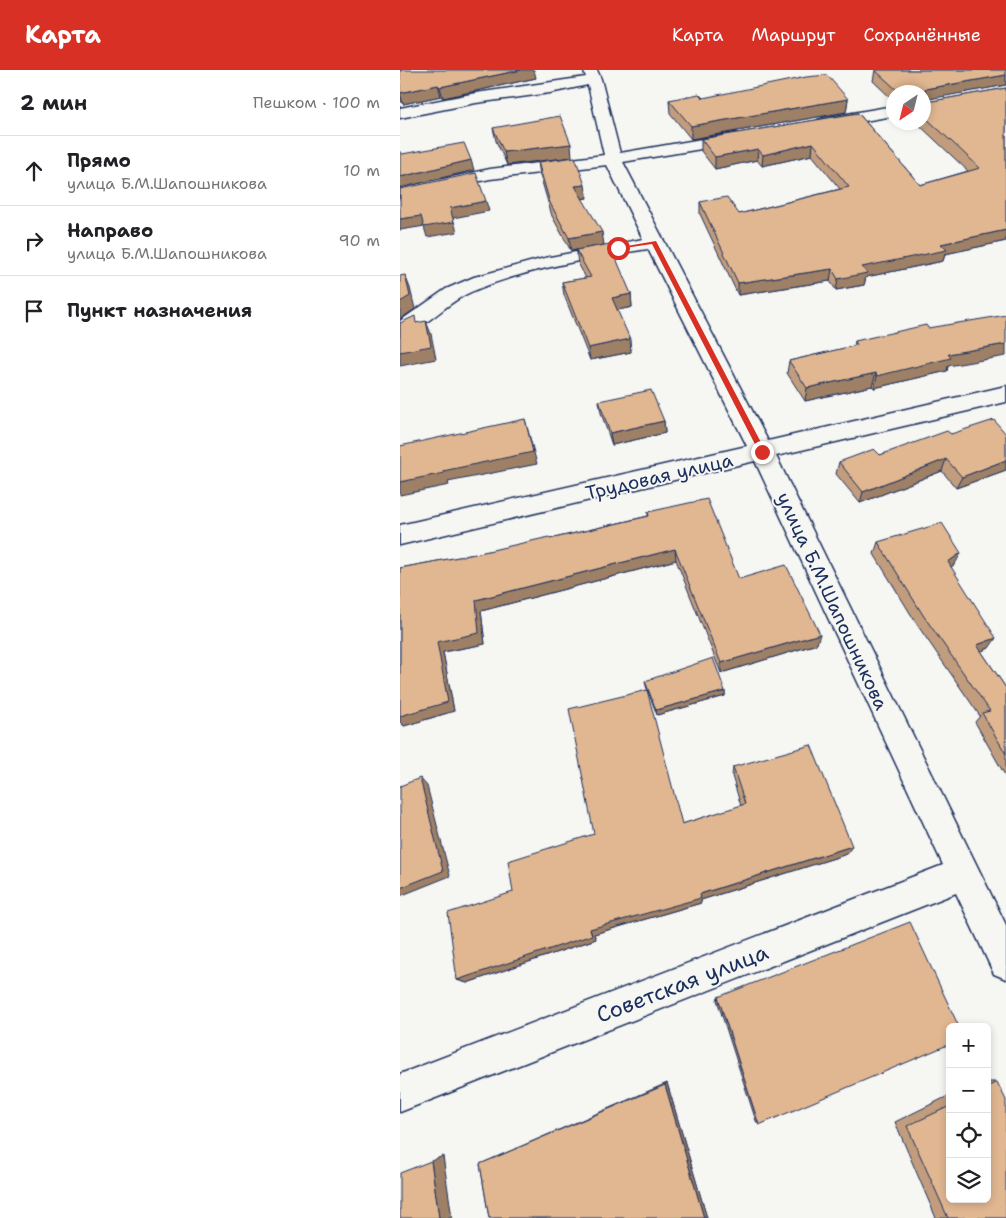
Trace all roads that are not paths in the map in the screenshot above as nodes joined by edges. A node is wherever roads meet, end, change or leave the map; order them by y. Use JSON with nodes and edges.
{"nodes":[{"id":1,"x":592,"y":74,"type":"edge"},
{"id":2,"x":886,"y":112,"type":"edge"},
{"id":3,"x":400,"y":114,"type":"edge"},
{"id":4,"x":806,"y":126,"type":"edge"},
{"id":5,"x":748,"y":136,"type":"edge"},
{"id":6,"x":613,"y":159,"type":"junction"},
{"id":7,"x":400,"y":193,"type":"edge"},
{"id":8,"x":654,"y":242,"type":"junction"},
{"id":9,"x":400,"y":329,"type":"edge"},
{"id":10,"x":1006,"y":394,"type":"edge"},
{"id":11,"x":762,"y":452,"type":"junction"},
{"id":12,"x":400,"y":535,"type":"edge"},
{"id":13,"x":963,"y":874,"type":"junction"},
{"id":14,"x":1006,"y":962,"type":"edge"},
{"id":15,"x":400,"y":1093,"type":"edge"}],
"edges":[{"from":1,"to":3,"type":"street"},
{"from":1,"to":6,"type":"street","name":"улица Б.М.Шапошникова"},
{"from":2,"to":4,"type":"street"},
{"from":5,"to":6,"type":"street"},
{"from":6,"to":7,"type":"street"},
{"from":6,"to":8,"type":"street","name":"улица Б.М.Шапошникова"},
{"from":8,"to":9,"type":"street"},
{"from":8,"to":11,"type":"street","name":"улица Б.М.Шапошникова"},
{"from":10,"to":11,"type":"street","name":"Трудовая улица"},
{"from":11,"to":12,"type":"street","name":"Трудовая улица"},
{"from":11,"to":13,"type":"street","name":"улица Б.М.Шапошникова"},
{"from":13,"to":14,"type":"street","name":"улица Б.М.Шапошникова"},
{"from":13,"to":15,"type":"street","name":"Советская улица"}]}
